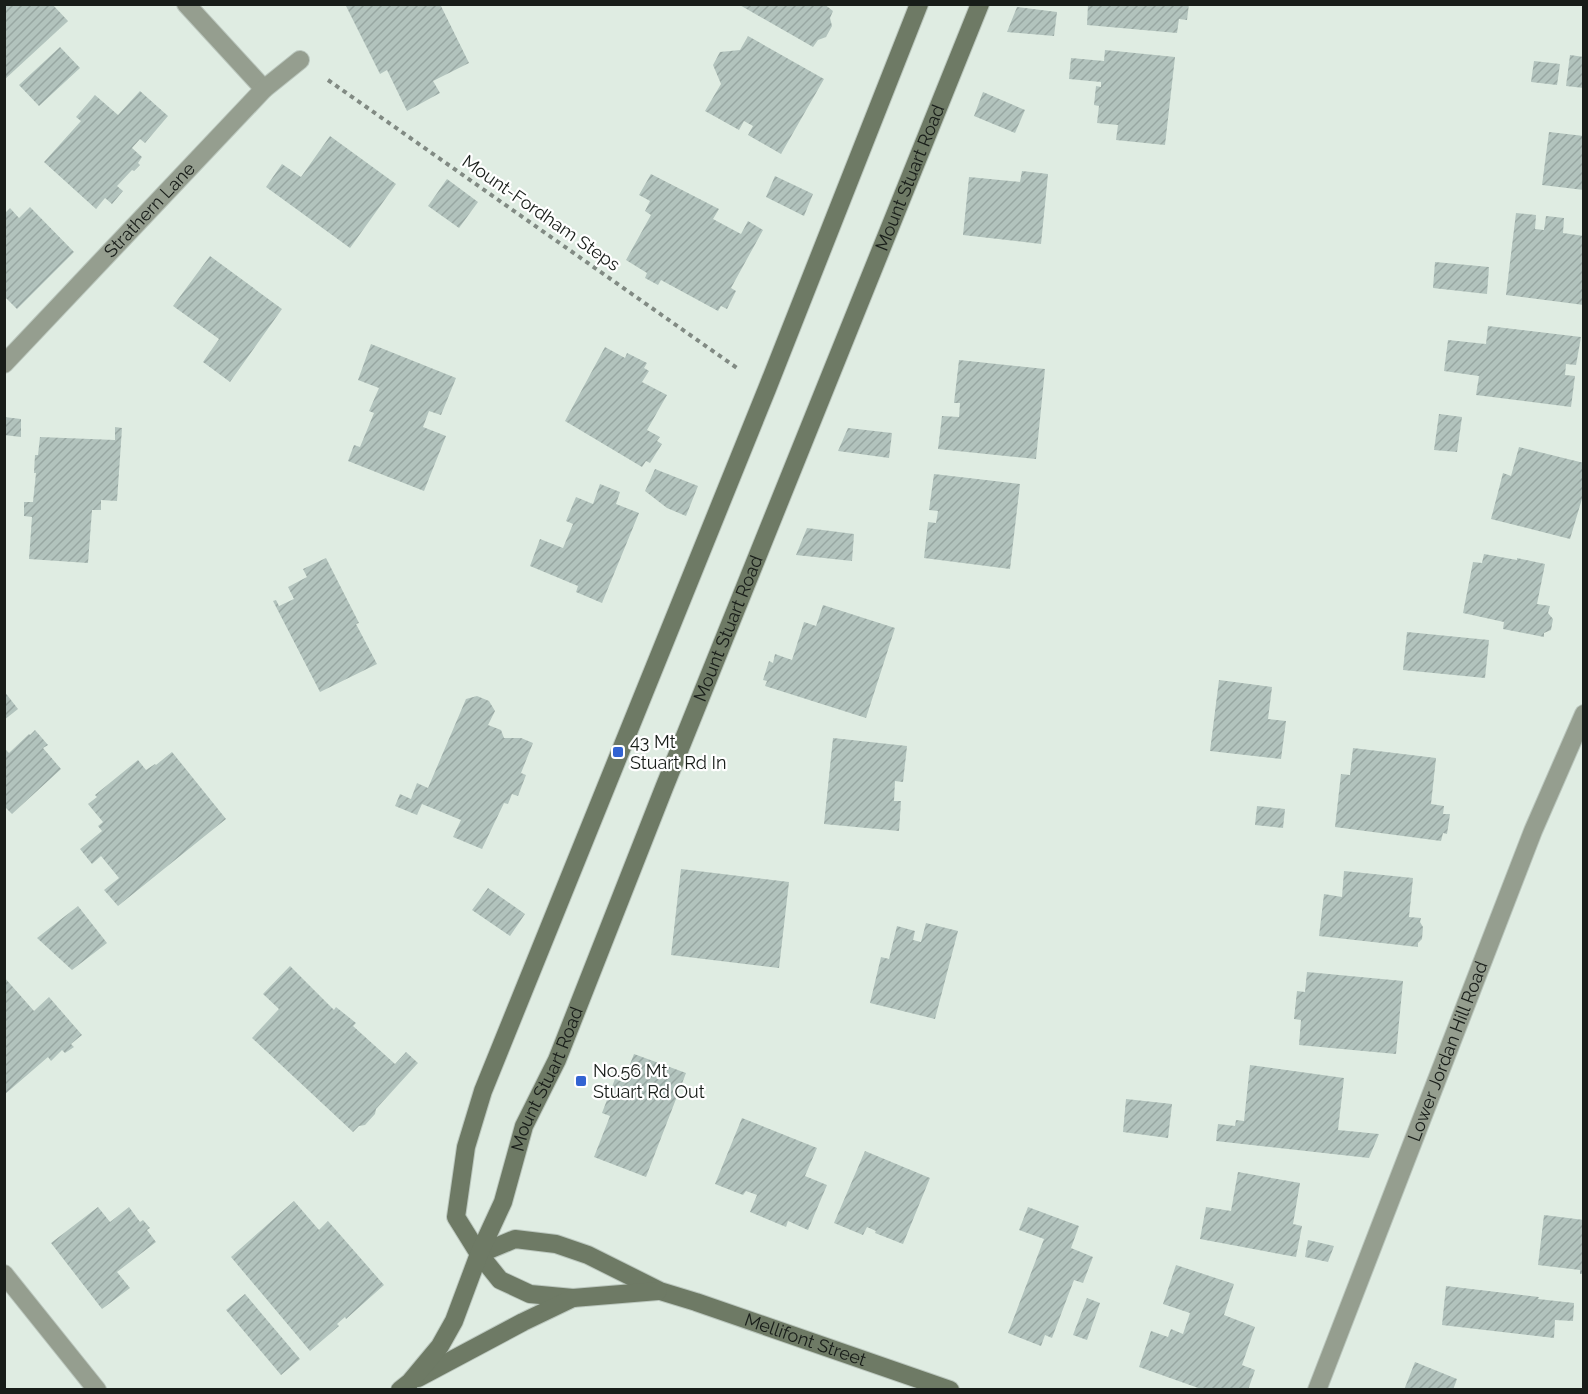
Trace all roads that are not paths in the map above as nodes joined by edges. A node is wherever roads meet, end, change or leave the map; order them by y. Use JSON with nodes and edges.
{"nodes":[{"id":1,"x":186,"y":4,"type":"edge"},
{"id":2,"x":919,"y":4,"type":"edge"},
{"id":3,"x":980,"y":4,"type":"edge"},
{"id":4,"x":300,"y":60,"type":"road end"},
{"id":5,"x":264,"y":89,"type":"junction"},
{"id":6,"x":4,"y":364,"type":"edge"},
{"id":7,"x":1584,"y":714,"type":"edge"},
{"id":8,"x":479,"y":1254,"type":"junction"},
{"id":9,"x":4,"y":1274,"type":"edge"},
{"id":10,"x":660,"y":1291,"type":"junction"},
{"id":11,"x":573,"y":1298,"type":"junction"},
{"id":12,"x":405,"y":1386,"type":"edge"},
{"id":13,"x":97,"y":1389,"type":"edge"},
{"id":14,"x":950,"y":1389,"type":"edge"},
{"id":15,"x":1317,"y":1389,"type":"edge"}],
"edges":[{"from":1,"to":5,"type":"street"},
{"from":2,"to":8,"type":"street"},
{"from":3,"to":8,"type":"street","name":"Mount Stuart Road"},
{"from":4,"to":5,"type":"street","name":"Strathern Lane"},
{"from":5,"to":6,"type":"street","name":"Strathern Lane"},
{"from":7,"to":15,"type":"street","name":"Lower Jordan Hill Road"},
{"from":8,"to":10,"type":"street","name":"Mellifont Street"},
{"from":8,"to":11,"type":"street","name":"Mellifont Street"},
{"from":8,"to":12,"type":"street","name":"Mount Stuart Road"},
{"from":9,"to":13,"type":"street"},
{"from":10,"to":11,"type":"street","name":"Mellifont Street"},
{"from":10,"to":14,"type":"street","name":"Mellifont Street"},
{"from":11,"to":12,"type":"street","name":"Mellifont Street"}]}
